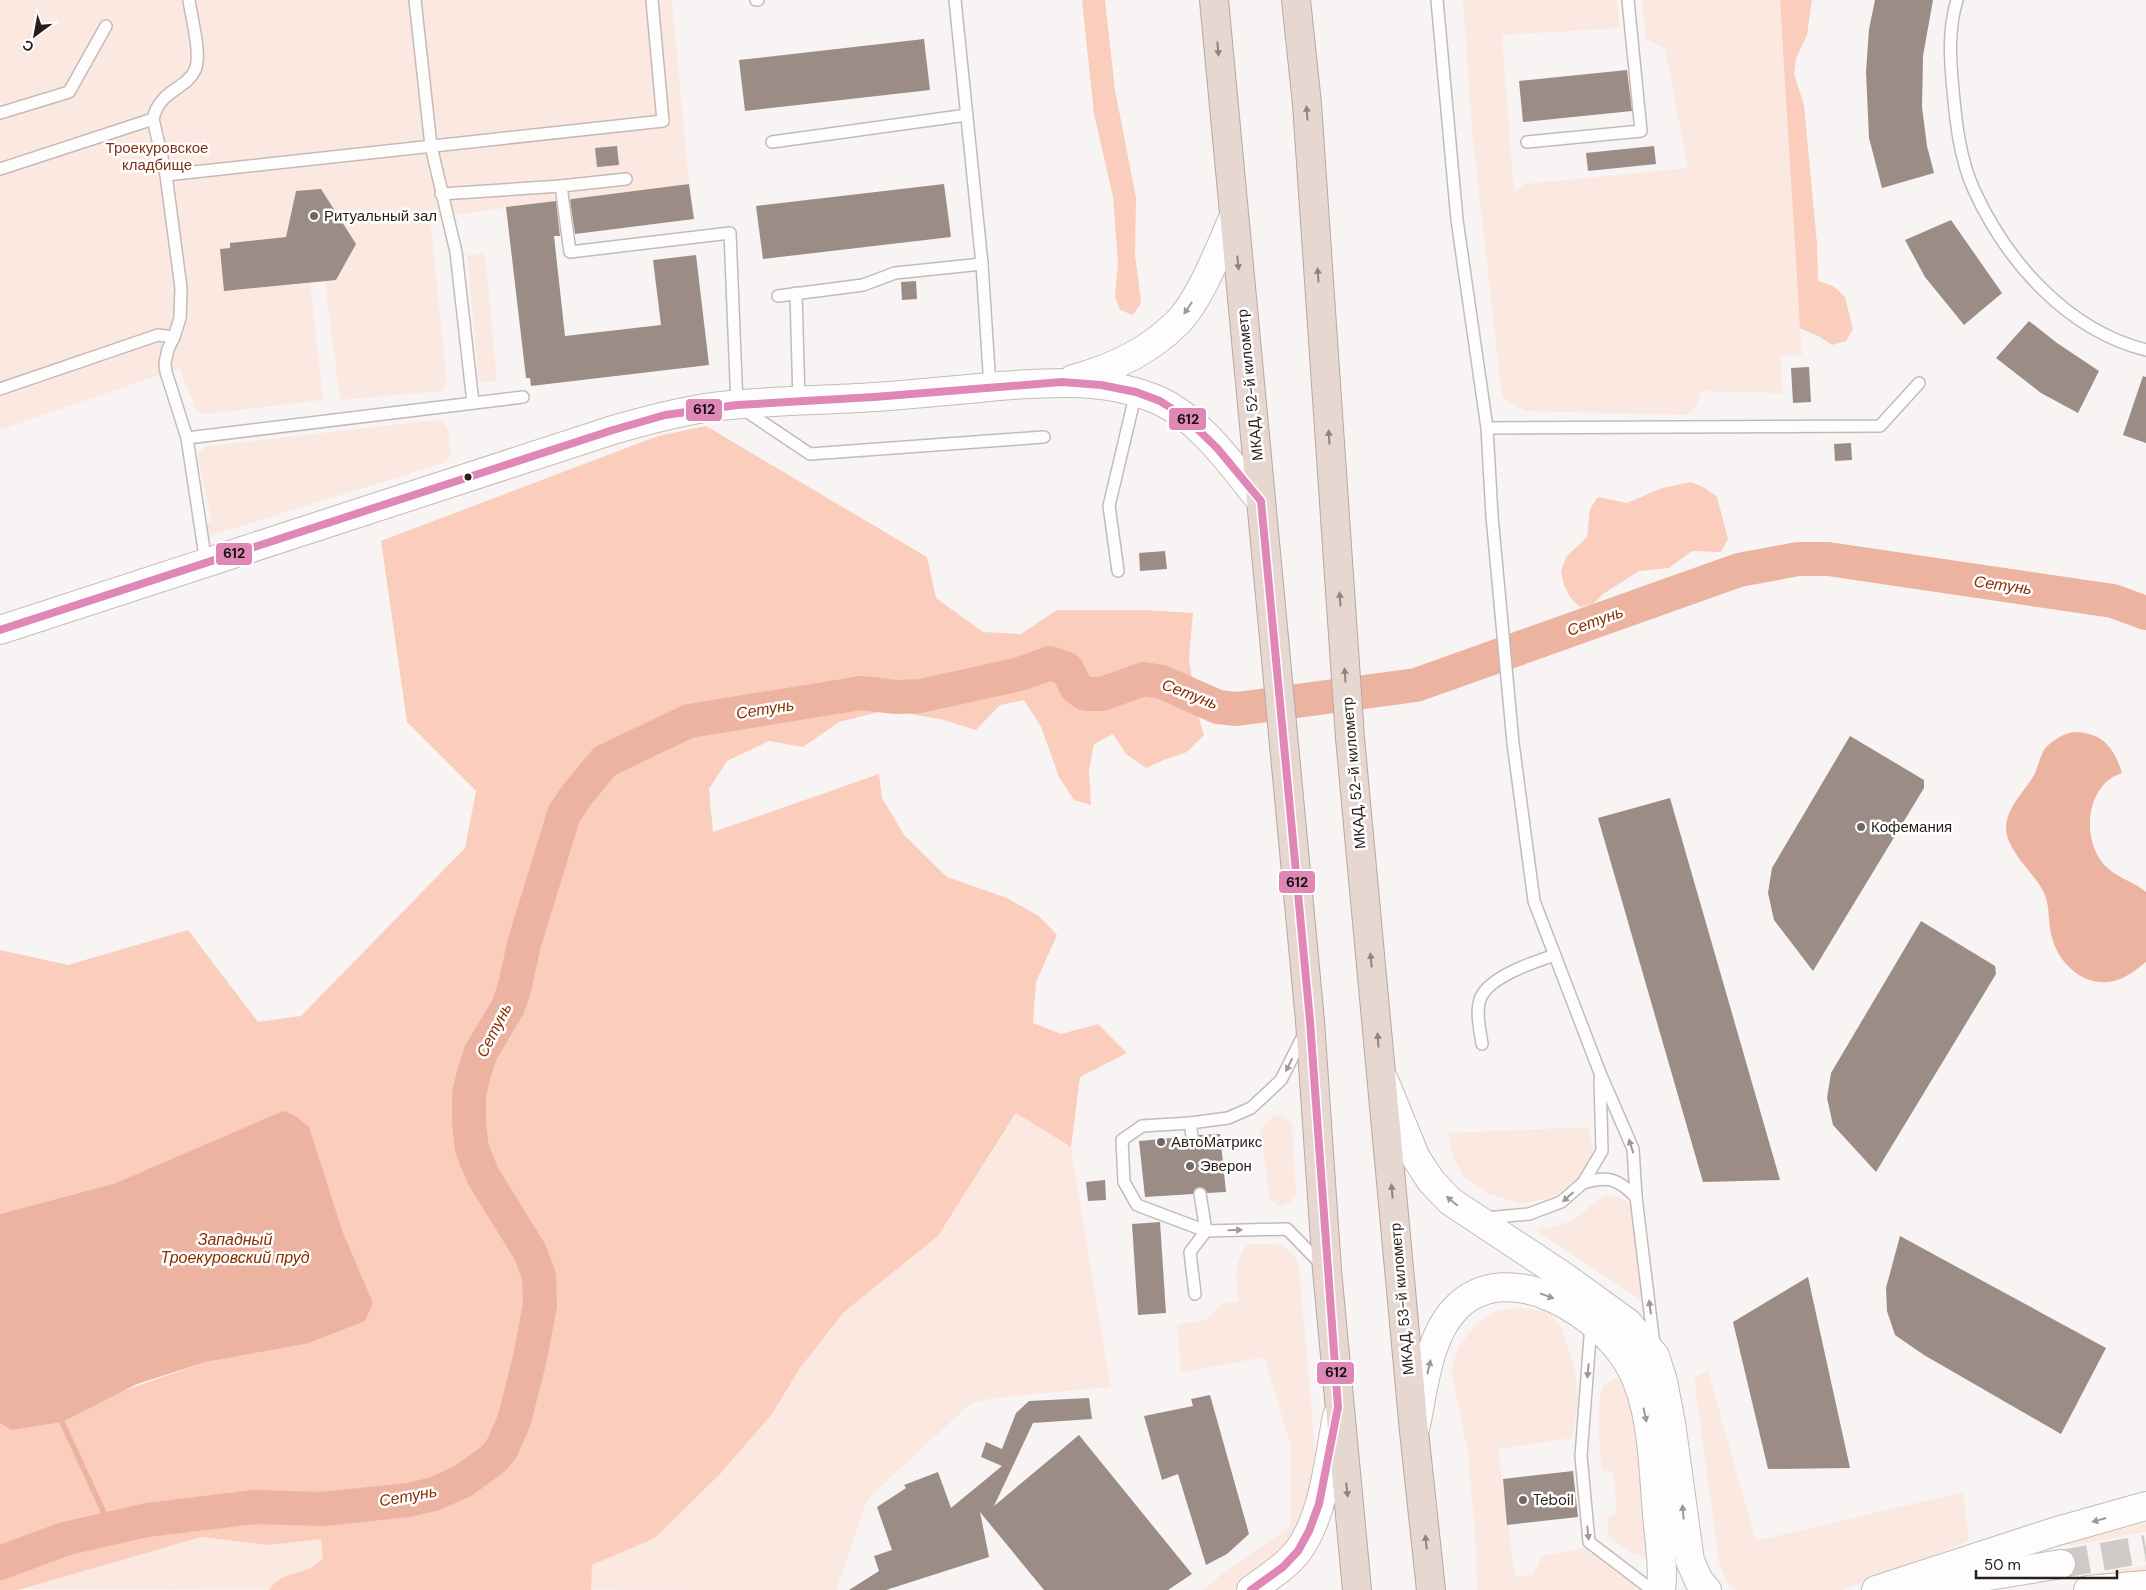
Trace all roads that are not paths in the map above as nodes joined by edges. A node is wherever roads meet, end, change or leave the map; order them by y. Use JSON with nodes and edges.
{"nodes":[{"id":1,"x":189,"y":0,"type":"edge"},
{"id":2,"x":415,"y":0,"type":"edge"},
{"id":3,"x":652,"y":0,"type":"edge"},
{"id":4,"x":955,"y":0,"type":"edge"},
{"id":5,"x":1214,"y":0,"type":"edge"},
{"id":6,"x":1296,"y":0,"type":"edge"},
{"id":7,"x":1437,"y":0,"type":"edge"},
{"id":8,"x":1628,"y":0,"type":"edge"},
{"id":9,"x":1957,"y":0,"type":"edge"},
{"id":10,"x":106,"y":26,"type":"dead end"},
{"id":11,"x":0,"y":114,"type":"edge"},
{"id":12,"x":967,"y":115,"type":"junction"},
{"id":13,"x":153,"y":119,"type":"junction"},
{"id":14,"x":772,"y":142,"type":"dead end"},
{"id":15,"x":1528,"y":142,"type":"dead end"},
{"id":16,"x":431,"y":146,"type":"junction"},
{"id":17,"x":0,"y":169,"type":"edge"},
{"id":18,"x":166,"y":175,"type":"junction"},
{"id":19,"x":626,"y":179,"type":"dead end"},
{"id":20,"x":561,"y":186,"type":"junction"},
{"id":21,"x":442,"y":194,"type":"junction"},
{"id":22,"x":1233,"y":218,"type":"junction"},
{"id":23,"x":982,"y":264,"type":"junction"},
{"id":24,"x":796,"y":293,"type":"junction"},
{"id":25,"x":778,"y":296,"type":"dead end"},
{"id":26,"x":174,"y":337,"type":"junction"},
{"id":27,"x":2146,"y":350,"type":"edge"},
{"id":28,"x":1062,"y":382,"type":"junction"},
{"id":29,"x":1919,"y":383,"type":"dead end"},
{"id":30,"x":990,"y":387,"type":"junction"},
{"id":31,"x":0,"y":388,"type":"edge"},
{"id":32,"x":1136,"y":392,"type":"junction"},
{"id":33,"x":523,"y":397,"type":"dead end"},
{"id":34,"x":799,"y":401,"type":"junction"},
{"id":35,"x":473,"y":403,"type":"junction"},
{"id":36,"x":737,"y":405,"type":"junction"},
{"id":37,"x":1487,"y":428,"type":"junction"},
{"id":38,"x":1044,"y":437,"type":"dead end"},
{"id":39,"x":188,"y":438,"type":"junction"},
{"id":40,"x":1261,"y":501,"type":"junction"},
{"id":41,"x":206,"y":563,"type":"junction"},
{"id":42,"x":1118,"y":571,"type":"dead end"},
{"id":43,"x":0,"y":630,"type":"edge"},
{"id":44,"x":1555,"y":955,"type":"junction"},
{"id":45,"x":1376,"y":1008,"type":"joint"},
{"id":46,"x":1310,"y":1015,"type":"junction"},
{"id":47,"x":1482,"y":1044,"type":"dead end"},
{"id":48,"x":1380,"y":1071,"type":"junction"},
{"id":49,"x":1600,"y":1073,"type":"junction"},
{"id":50,"x":1190,"y":1123,"type":"junction"},
{"id":51,"x":1192,"y":1136,"type":"dead end"},
{"id":52,"x":1583,"y":1183,"type":"junction"},
{"id":53,"x":1200,"y":1194,"type":"dead end"},
{"id":54,"x":1636,"y":1197,"type":"junction"},
{"id":55,"x":1476,"y":1219,"type":"junction"},
{"id":56,"x":1206,"y":1231,"type":"junction"},
{"id":57,"x":1327,"y":1270,"type":"junction"},
{"id":58,"x":1195,"y":1294,"type":"dead end"},
{"id":59,"x":1592,"y":1322,"type":"junction"},
{"id":60,"x":1655,"y":1356,"type":"junction"},
{"id":61,"x":1338,"y":1407,"type":"junction"},
{"id":62,"x":1414,"y":1431,"type":"junction"},
{"id":63,"x":2146,"y":1506,"type":"edge"},
{"id":64,"x":2146,"y":1585,"type":"edge"},
{"id":65,"x":1251,"y":1590,"type":"edge"},
{"id":66,"x":1357,"y":1590,"type":"edge"},
{"id":67,"x":1431,"y":1590,"type":"edge"},
{"id":68,"x":1652,"y":1590,"type":"edge"},
{"id":69,"x":1660,"y":1590,"type":"edge"},
{"id":70,"x":1707,"y":1590,"type":"edge"},
{"id":71,"x":1876,"y":1590,"type":"edge"},
{"id":72,"x":1915,"y":1590,"type":"edge"},
{"id":73,"x":1959,"y":1590,"type":"edge"},
{"id":74,"x":2088,"y":1590,"type":"edge"}],
"edges":[{"from":1,"to":13,"type":"lane"},
{"from":2,"to":16,"type":"lane"},
{"from":3,"to":16,"type":"lane"},
{"from":4,"to":12,"type":"lane"},
{"from":5,"to":22,"type":"highway","name":"МКАД, 52-й километр","one_way":true},
{"from":45,"to":6,"type":"highway","name":"МКАД, 52-й километр","one_way":true},
{"from":7,"to":37,"type":"lane"},
{"from":8,"to":15,"type":"lane"},
{"from":9,"to":27,"type":"lane"},
{"from":10,"to":11,"type":"lane"},
{"from":12,"to":14,"type":"lane"},
{"from":12,"to":23,"type":"lane"},
{"from":13,"to":17,"type":"lane"},
{"from":13,"to":18,"type":"lane"},
{"from":16,"to":18,"type":"lane"},
{"from":16,"to":21,"type":"lane"},
{"from":18,"to":26,"type":"lane"},
{"from":19,"to":20,"type":"lane"},
{"from":20,"to":21,"type":"lane"},
{"from":20,"to":36,"type":"lane"},
{"from":21,"to":35,"type":"lane"},
{"from":22,"to":28,"type":"street","one_way":true},
{"from":22,"to":40,"type":"highway","name":"МКАД, 52-й километр","one_way":true},
{"from":23,"to":24,"type":"lane"},
{"from":23,"to":30,"type":"lane"},
{"from":24,"to":25,"type":"lane"},
{"from":24,"to":34,"type":"lane"},
{"from":26,"to":31,"type":"lane"},
{"from":26,"to":39,"type":"lane"},
{"from":28,"to":30,"type":"street"},
{"from":28,"to":32,"type":"street"},
{"from":29,"to":37,"type":"lane"},
{"from":30,"to":34,"type":"street"},
{"from":32,"to":40,"type":"street"},
{"from":32,"to":42,"type":"lane"},
{"from":33,"to":35,"type":"lane"},
{"from":34,"to":36,"type":"street"},
{"from":35,"to":39,"type":"lane"},
{"from":36,"to":38,"type":"lane"},
{"from":36,"to":41,"type":"street"},
{"from":37,"to":44,"type":"lane"},
{"from":39,"to":41,"type":"lane"},
{"from":40,"to":46,"type":"highway","name":"МКАД, 52-й километр"},
{"from":41,"to":43,"type":"street"},
{"from":44,"to":47,"type":"lane"},
{"from":44,"to":49,"type":"lane"},
{"from":48,"to":45,"type":"highway","name":"МКАД, 53-й километр","one_way":true},
{"from":46,"to":50,"type":"lane","one_way":true},
{"from":46,"to":57,"type":"highway"},
{"from":55,"to":48,"type":"street","one_way":true},
{"from":62,"to":48,"type":"highway","name":"МКАД, 53-й километр","one_way":true},
{"from":49,"to":52,"type":"lane"},
{"from":54,"to":49,"type":"lane","one_way":true},
{"from":50,"to":51,"type":"lane"},
{"from":50,"to":56,"type":"lane"},
{"from":52,"to":54,"type":"lane"},
{"from":52,"to":55,"type":"lane","one_way":true},
{"from":53,"to":56,"type":"lane"},
{"from":60,"to":54,"type":"lane","one_way":true},
{"from":55,"to":60,"type":"street"},
{"from":56,"to":57,"type":"lane","one_way":true},
{"from":56,"to":58,"type":"lane"},
{"from":57,"to":61,"type":"highway"},
{"from":62,"to":59,"type":"street","one_way":true},
{"from":59,"to":68,"type":"lane","one_way":true},
{"from":59,"to":69,"type":"street","one_way":true},
{"from":70,"to":60,"type":"street","one_way":true},
{"from":61,"to":65,"type":"street"},
{"from":61,"to":66,"type":"highway","one_way":true},
{"from":67,"to":62,"type":"highway","name":"МКАД, 53-й километр","one_way":true},
{"from":63,"to":71,"type":"street","one_way":true},
{"from":64,"to":74,"type":"street"},
{"from":72,"to":73,"type":"street"}]}
